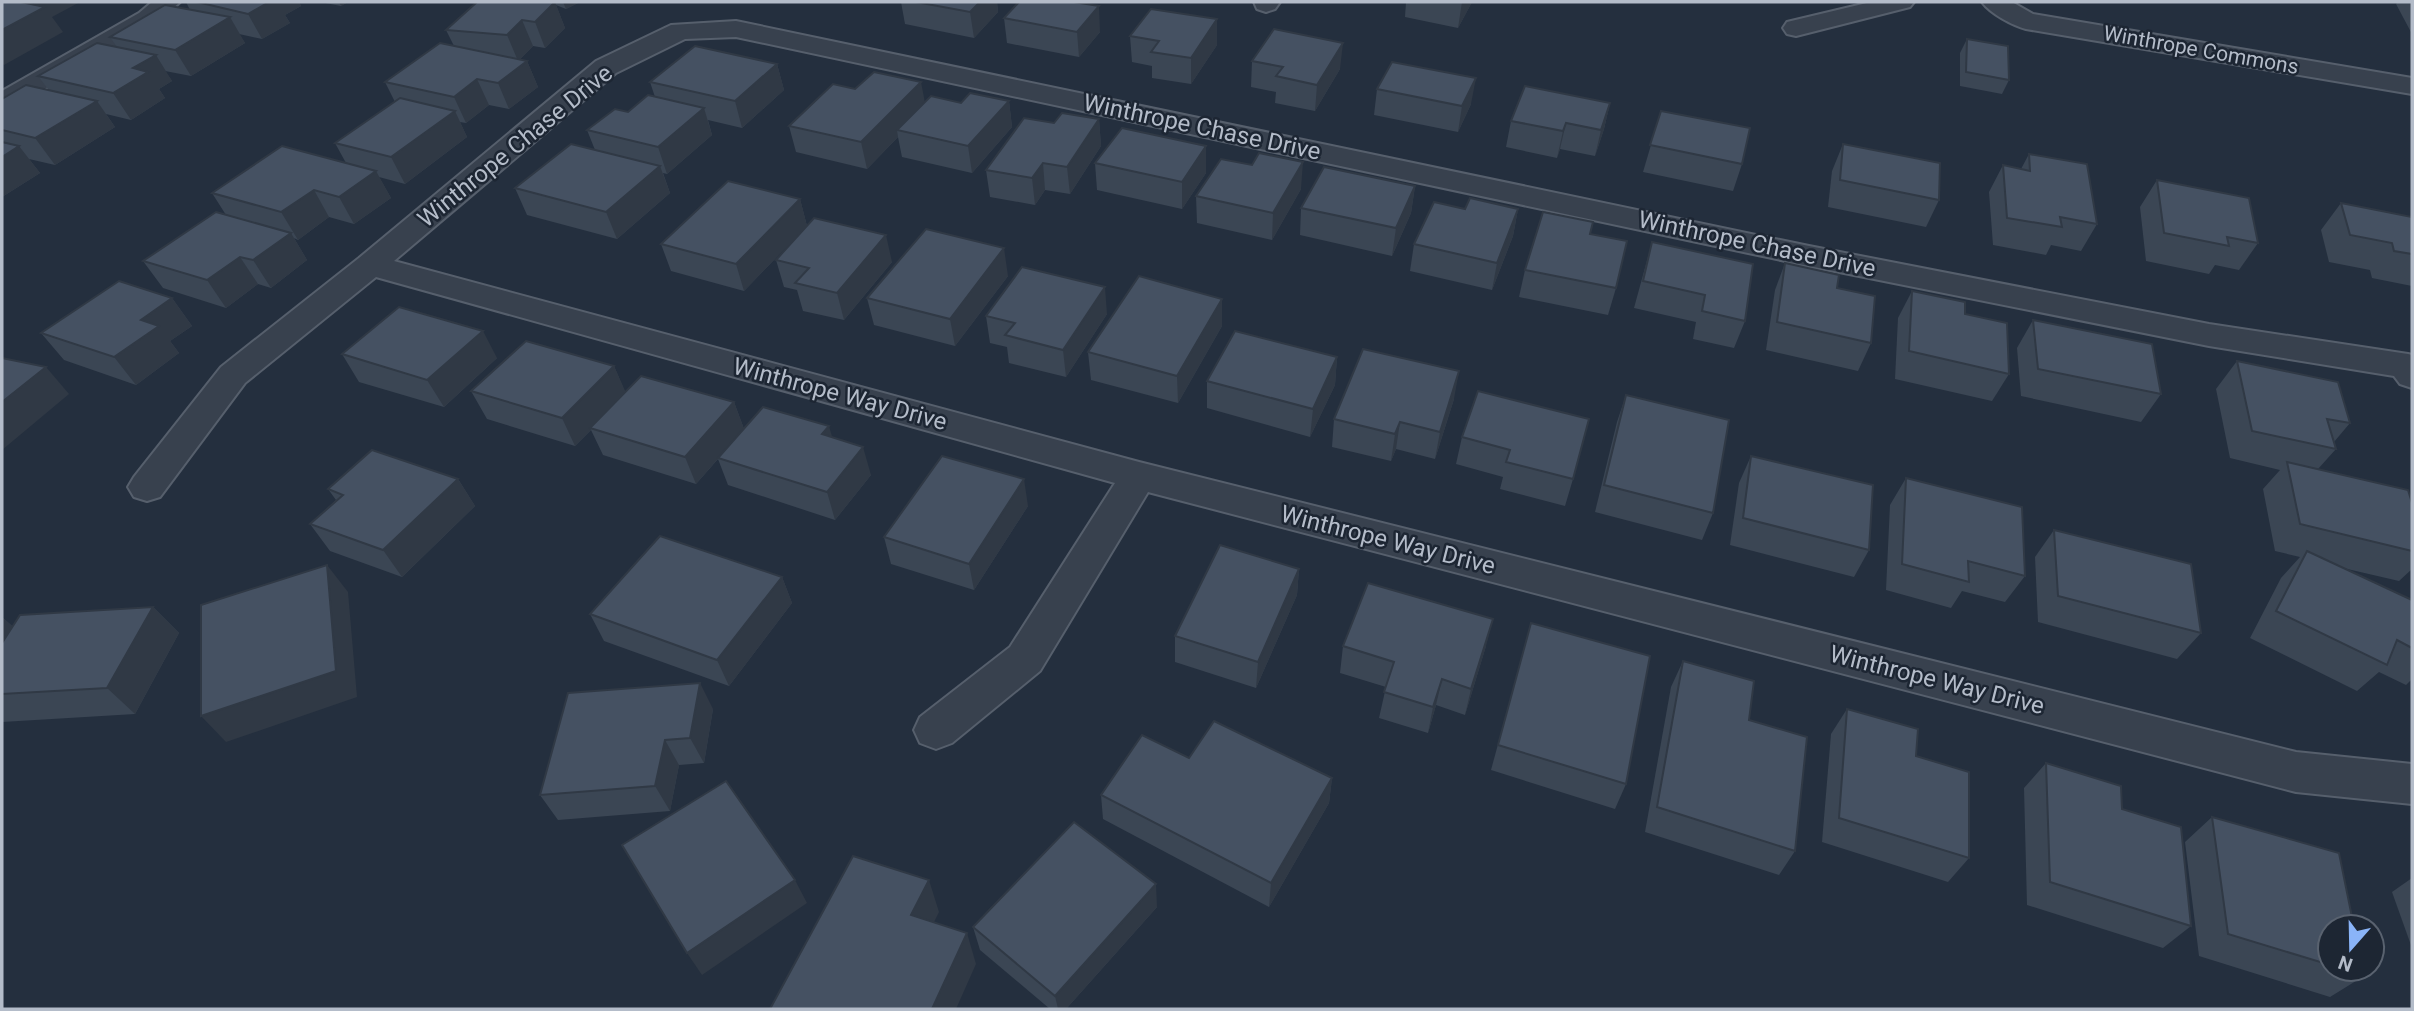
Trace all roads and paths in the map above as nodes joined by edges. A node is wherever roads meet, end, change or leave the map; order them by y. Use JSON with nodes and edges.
{"nodes":[{"id":1,"x":167,"y":2,"type":"edge"},
{"id":2,"x":1901,"y":2,"type":"edge"},
{"id":3,"x":1995,"y":2,"type":"edge"},
{"id":4,"x":1796,"y":28,"type":"dead end"},
{"id":5,"x":2412,"y":86,"type":"edge"},
{"id":6,"x":2,"y":102,"type":"edge"},
{"id":7,"x":370,"y":265,"type":"junction"},
{"id":8,"x":2412,"y":376,"type":"edge"},
{"id":9,"x":1139,"y":476,"type":"junction"},
{"id":10,"x":147,"y":487,"type":"dead end"},
{"id":11,"x":936,"y":730,"type":"dead end"},
{"id":12,"x":2412,"y":784,"type":"edge"}],
"edges":[{"from":1,"to":6,"type":"street"},
{"from":2,"to":4,"type":"street"},
{"from":3,"to":5,"type":"street","name":"Winthrope Commons"},
{"from":7,"to":8,"type":"street","name":"Winthrope Chase Drive"},
{"from":7,"to":9,"type":"street","name":"Winthrope Way Drive"},
{"from":7,"to":10,"type":"street","name":"Winthrope Chase Drive"},
{"from":9,"to":11,"type":"street"},
{"from":9,"to":12,"type":"street","name":"Winthrope Way Drive"}]}
